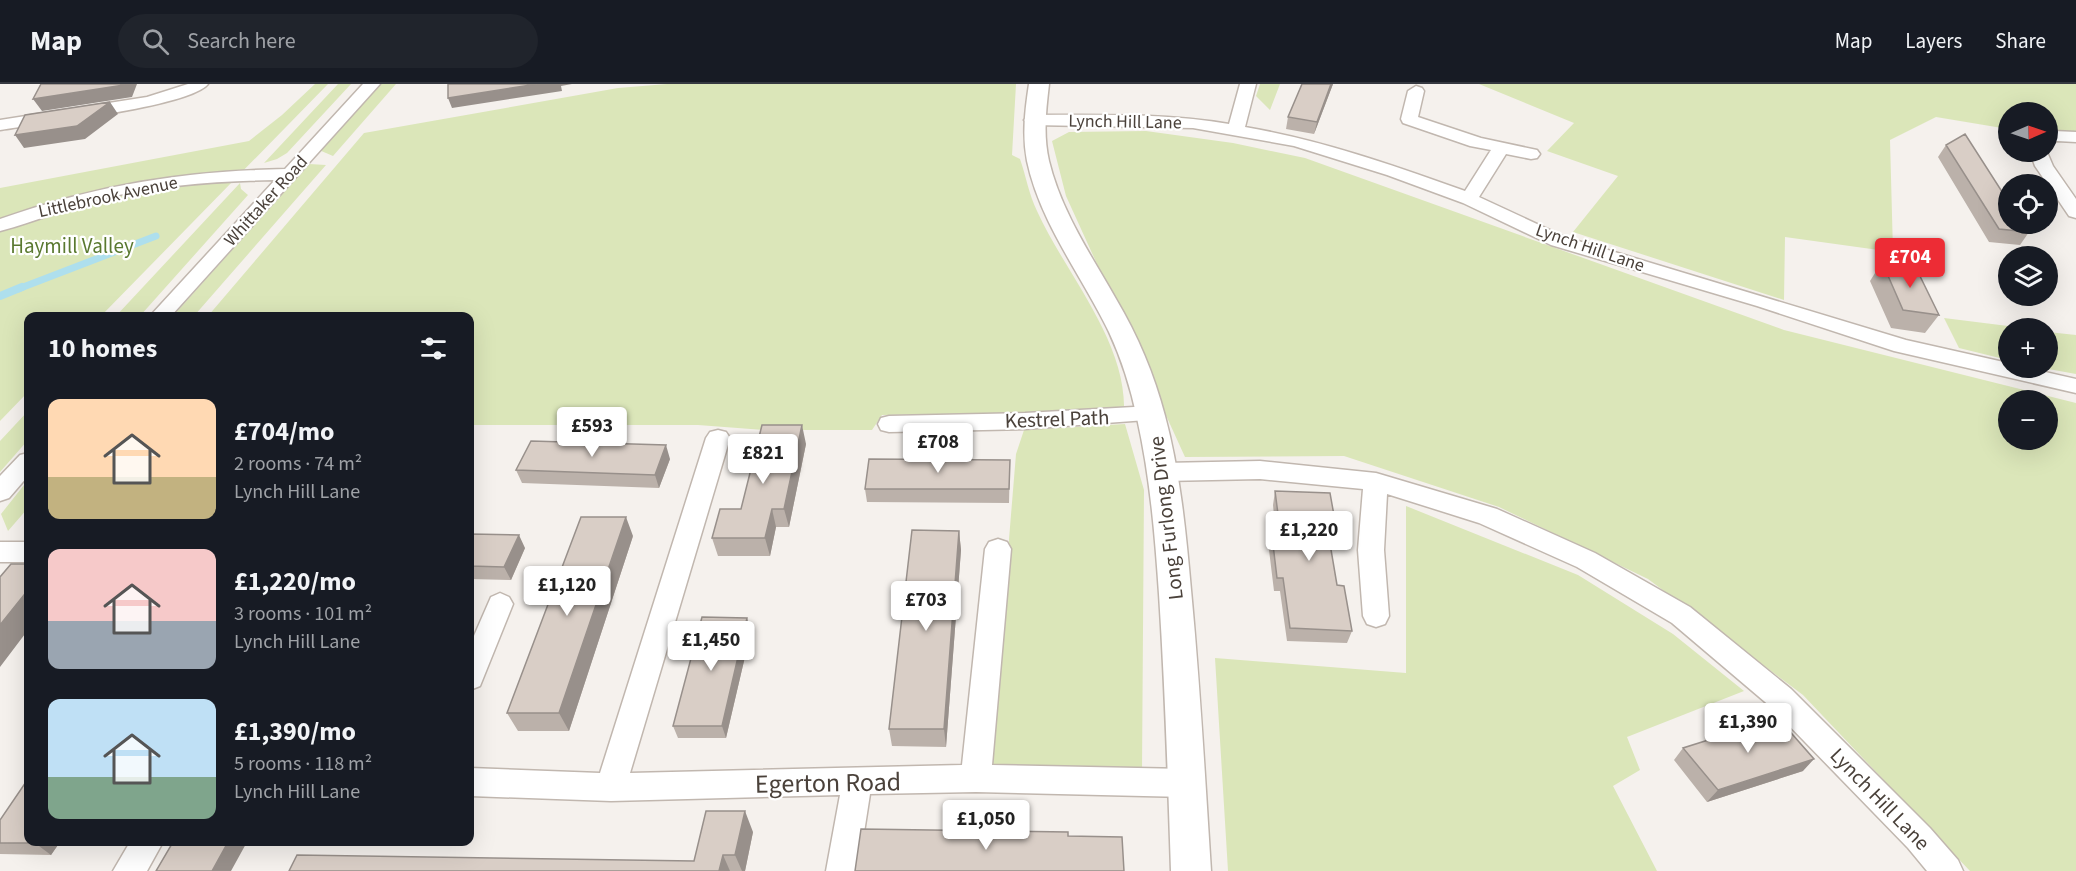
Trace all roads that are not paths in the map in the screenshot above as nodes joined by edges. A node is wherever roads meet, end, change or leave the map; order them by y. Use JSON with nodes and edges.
{"nodes":[{"id":1,"x":200,"y":84,"type":"edge"},
{"id":2,"x":372,"y":84,"type":"edge"},
{"id":3,"x":1039,"y":84,"type":"edge"},
{"id":4,"x":1248,"y":84,"type":"edge"},
{"id":5,"x":1416,"y":91,"type":"dead end"},
{"id":6,"x":1032,"y":120,"type":"junction"},
{"id":7,"x":0,"y":125,"type":"edge"},
{"id":8,"x":1236,"y":130,"type":"junction"},
{"id":9,"x":2058,"y":136,"type":"edge"},
{"id":10,"x":2076,"y":137,"type":"edge"},
{"id":11,"x":1502,"y":147,"type":"junction"},
{"id":12,"x":1531,"y":154,"type":"dead end"},
{"id":13,"x":2043,"y":162,"type":"edge"},
{"id":14,"x":290,"y":174,"type":"junction"},
{"id":15,"x":1469,"y":199,"type":"junction"},
{"id":16,"x":2076,"y":212,"type":"edge"},
{"id":17,"x":0,"y":225,"type":"edge"},
{"id":18,"x":164,"y":312,"type":"edge"},
{"id":19,"x":2076,"y":386,"type":"edge"},
{"id":20,"x":1152,"y":414,"type":"junction"},
{"id":21,"x":889,"y":424,"type":"dead end"},
{"id":22,"x":718,"y":438,"type":"dead end"},
{"id":23,"x":24,"y":465,"type":"edge"},
{"id":24,"x":1164,"y":472,"type":"junction"},
{"id":25,"x":1376,"y":482,"type":"junction"},
{"id":26,"x":0,"y":492,"type":"edge"},
{"id":27,"x":998,"y":549,"type":"dead end"},
{"id":28,"x":0,"y":552,"type":"edge"},
{"id":29,"x":24,"y":552,"type":"edge"},
{"id":30,"x":500,"y":604,"type":"dead end"},
{"id":31,"x":1376,"y":616,"type":"dead end"},
{"id":32,"x":474,"y":668,"type":"edge"},
{"id":33,"x":976,"y":778,"type":"junction"},
{"id":34,"x":474,"y":782,"type":"edge"},
{"id":35,"x":857,"y":783,"type":"junction"},
{"id":36,"x":1186,"y":783,"type":"junction"},
{"id":37,"x":611,"y":787,"type":"junction"},
{"id":38,"x":145,"y":846,"type":"edge"},
{"id":39,"x":129,"y":871,"type":"edge"},
{"id":40,"x":842,"y":871,"type":"edge"},
{"id":41,"x":1191,"y":871,"type":"edge"},
{"id":42,"x":1947,"y":871,"type":"edge"}],
"edges":[{"from":1,"to":7,"type":"street"},
{"from":2,"to":14,"type":"street","name":"Whittaker Road"},
{"from":3,"to":6,"type":"street","name":"Long Furlong Drive"},
{"from":4,"to":8,"type":"street"},
{"from":5,"to":11,"type":"street"},
{"from":6,"to":8,"type":"street","name":"Lynch Hill Lane"},
{"from":6,"to":20,"type":"street","name":"Long Furlong Drive"},
{"from":8,"to":15,"type":"street","name":"Lynch Hill Lane"},
{"from":9,"to":10,"type":"street"},
{"from":11,"to":12,"type":"street"},
{"from":11,"to":15,"type":"street"},
{"from":13,"to":16,"type":"street"},
{"from":14,"to":17,"type":"street","name":"Littlebrook Avenue"},
{"from":14,"to":18,"type":"street","name":"Whittaker Road"},
{"from":15,"to":19,"type":"street","name":"Lynch Hill Lane"},
{"from":20,"to":21,"type":"street","name":"Kestrel Path"},
{"from":20,"to":24,"type":"street","name":"Long Furlong Drive"},
{"from":22,"to":37,"type":"street"},
{"from":23,"to":26,"type":"street"},
{"from":24,"to":25,"type":"street","name":"Lynch Hill Lane"},
{"from":24,"to":36,"type":"street","name":"Long Furlong Drive"},
{"from":25,"to":31,"type":"street"},
{"from":25,"to":42,"type":"street","name":"Lynch Hill Lane"},
{"from":27,"to":33,"type":"street"},
{"from":28,"to":29,"type":"street"},
{"from":30,"to":32,"type":"street"},
{"from":33,"to":35,"type":"street","name":"Egerton Road"},
{"from":33,"to":36,"type":"street","name":"Egerton Road"},
{"from":34,"to":37,"type":"street","name":"Egerton Road"},
{"from":35,"to":37,"type":"street","name":"Egerton Road"},
{"from":35,"to":40,"type":"street"},
{"from":36,"to":41,"type":"street","name":"Long Furlong Drive"},
{"from":38,"to":39,"type":"street"}]}
